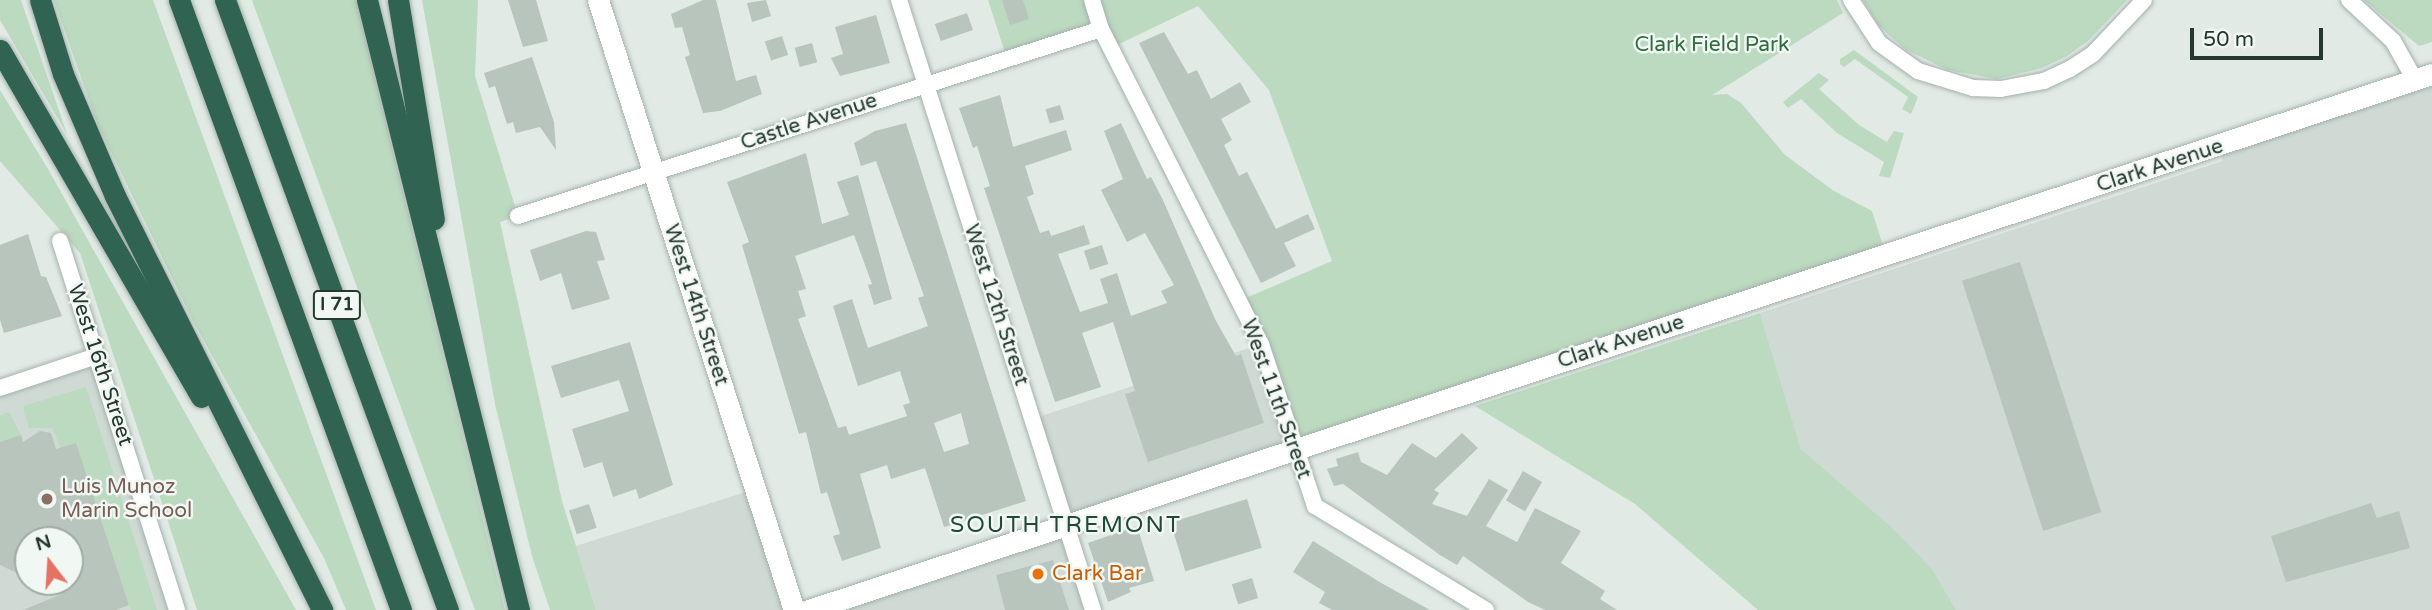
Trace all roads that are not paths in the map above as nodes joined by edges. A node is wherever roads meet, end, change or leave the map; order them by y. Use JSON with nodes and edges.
{"nodes":[{"id":1,"x":40,"y":0,"type":"edge"},
{"id":2,"x":179,"y":0,"type":"edge"},
{"id":3,"x":225,"y":0,"type":"edge"},
{"id":4,"x":368,"y":0,"type":"edge"},
{"id":5,"x":398,"y":0,"type":"edge"},
{"id":6,"x":598,"y":0,"type":"edge"},
{"id":7,"x":899,"y":0,"type":"edge"},
{"id":8,"x":1092,"y":0,"type":"edge"},
{"id":9,"x":1851,"y":0,"type":"edge"},
{"id":10,"x":2144,"y":0,"type":"edge"},
{"id":11,"x":2349,"y":0,"type":"edge"},
{"id":12,"x":1101,"y":29,"type":"junction"},
{"id":13,"x":0,"y":50,"type":"edge"},
{"id":14,"x":2424,"y":77,"type":"edge"},
{"id":15,"x":925,"y":84,"type":"junction"},
{"id":16,"x":654,"y":173,"type":"junction"},
{"id":17,"x":518,"y":216,"type":"dead end"},
{"id":18,"x":60,"y":241,"type":"dead end"},
{"id":19,"x":97,"y":356,"type":"junction"},
{"id":20,"x":456,"y":370,"type":"junction"},
{"id":21,"x":0,"y":388,"type":"edge"},
{"id":22,"x":1296,"y":448,"type":"junction"},
{"id":23,"x":256,"y":486,"type":"junction"},
{"id":24,"x":1066,"y":525,"type":"junction"},
{"id":25,"x":177,"y":610,"type":"edge"},
{"id":26,"x":322,"y":610,"type":"edge"},
{"id":27,"x":401,"y":610,"type":"edge"},
{"id":28,"x":448,"y":610,"type":"edge"},
{"id":29,"x":519,"y":610,"type":"edge"},
{"id":30,"x":794,"y":610,"type":"edge"},
{"id":31,"x":809,"y":610,"type":"edge"},
{"id":32,"x":1093,"y":610,"type":"edge"},
{"id":33,"x":1486,"y":610,"type":"edge"}],
"edges":[{"from":1,"to":23,"type":"highway"},
{"from":2,"to":27,"type":"highway","number":"I 71"},
{"from":3,"to":28,"type":"highway","number":"I 71"},
{"from":4,"to":20,"type":"highway"},
{"from":5,"to":20,"type":"highway"},
{"from":6,"to":16,"type":"street","name":"West 14th Street"},
{"from":7,"to":15,"type":"street","name":"West 12th Street"},
{"from":8,"to":12,"type":"street","name":"West 11th Street"},
{"from":9,"to":10,"type":"street"},
{"from":11,"to":14,"type":"street"},
{"from":12,"to":15,"type":"street","name":"Castle Avenue"},
{"from":12,"to":22,"type":"street","name":"West 11th Street"},
{"from":13,"to":23,"type":"highway"},
{"from":14,"to":22,"type":"street","name":"Clark Avenue"},
{"from":15,"to":16,"type":"street","name":"Castle Avenue"},
{"from":15,"to":24,"type":"street","name":"West 12th Street"},
{"from":16,"to":17,"type":"street","name":"Castle Avenue"},
{"from":16,"to":30,"type":"street","name":"West 14th Street"},
{"from":18,"to":19,"type":"street","name":"West 16th Street"},
{"from":19,"to":21,"type":"street"},
{"from":19,"to":25,"type":"street","name":"West 16th Street"},
{"from":20,"to":29,"type":"highway"},
{"from":22,"to":24,"type":"street","name":"Clark Avenue"},
{"from":22,"to":33,"type":"street","name":"West 11th Street"},
{"from":23,"to":26,"type":"highway"},
{"from":24,"to":31,"type":"street","name":"Clark Avenue"},
{"from":24,"to":32,"type":"street","name":"West 12th Street"}]}
